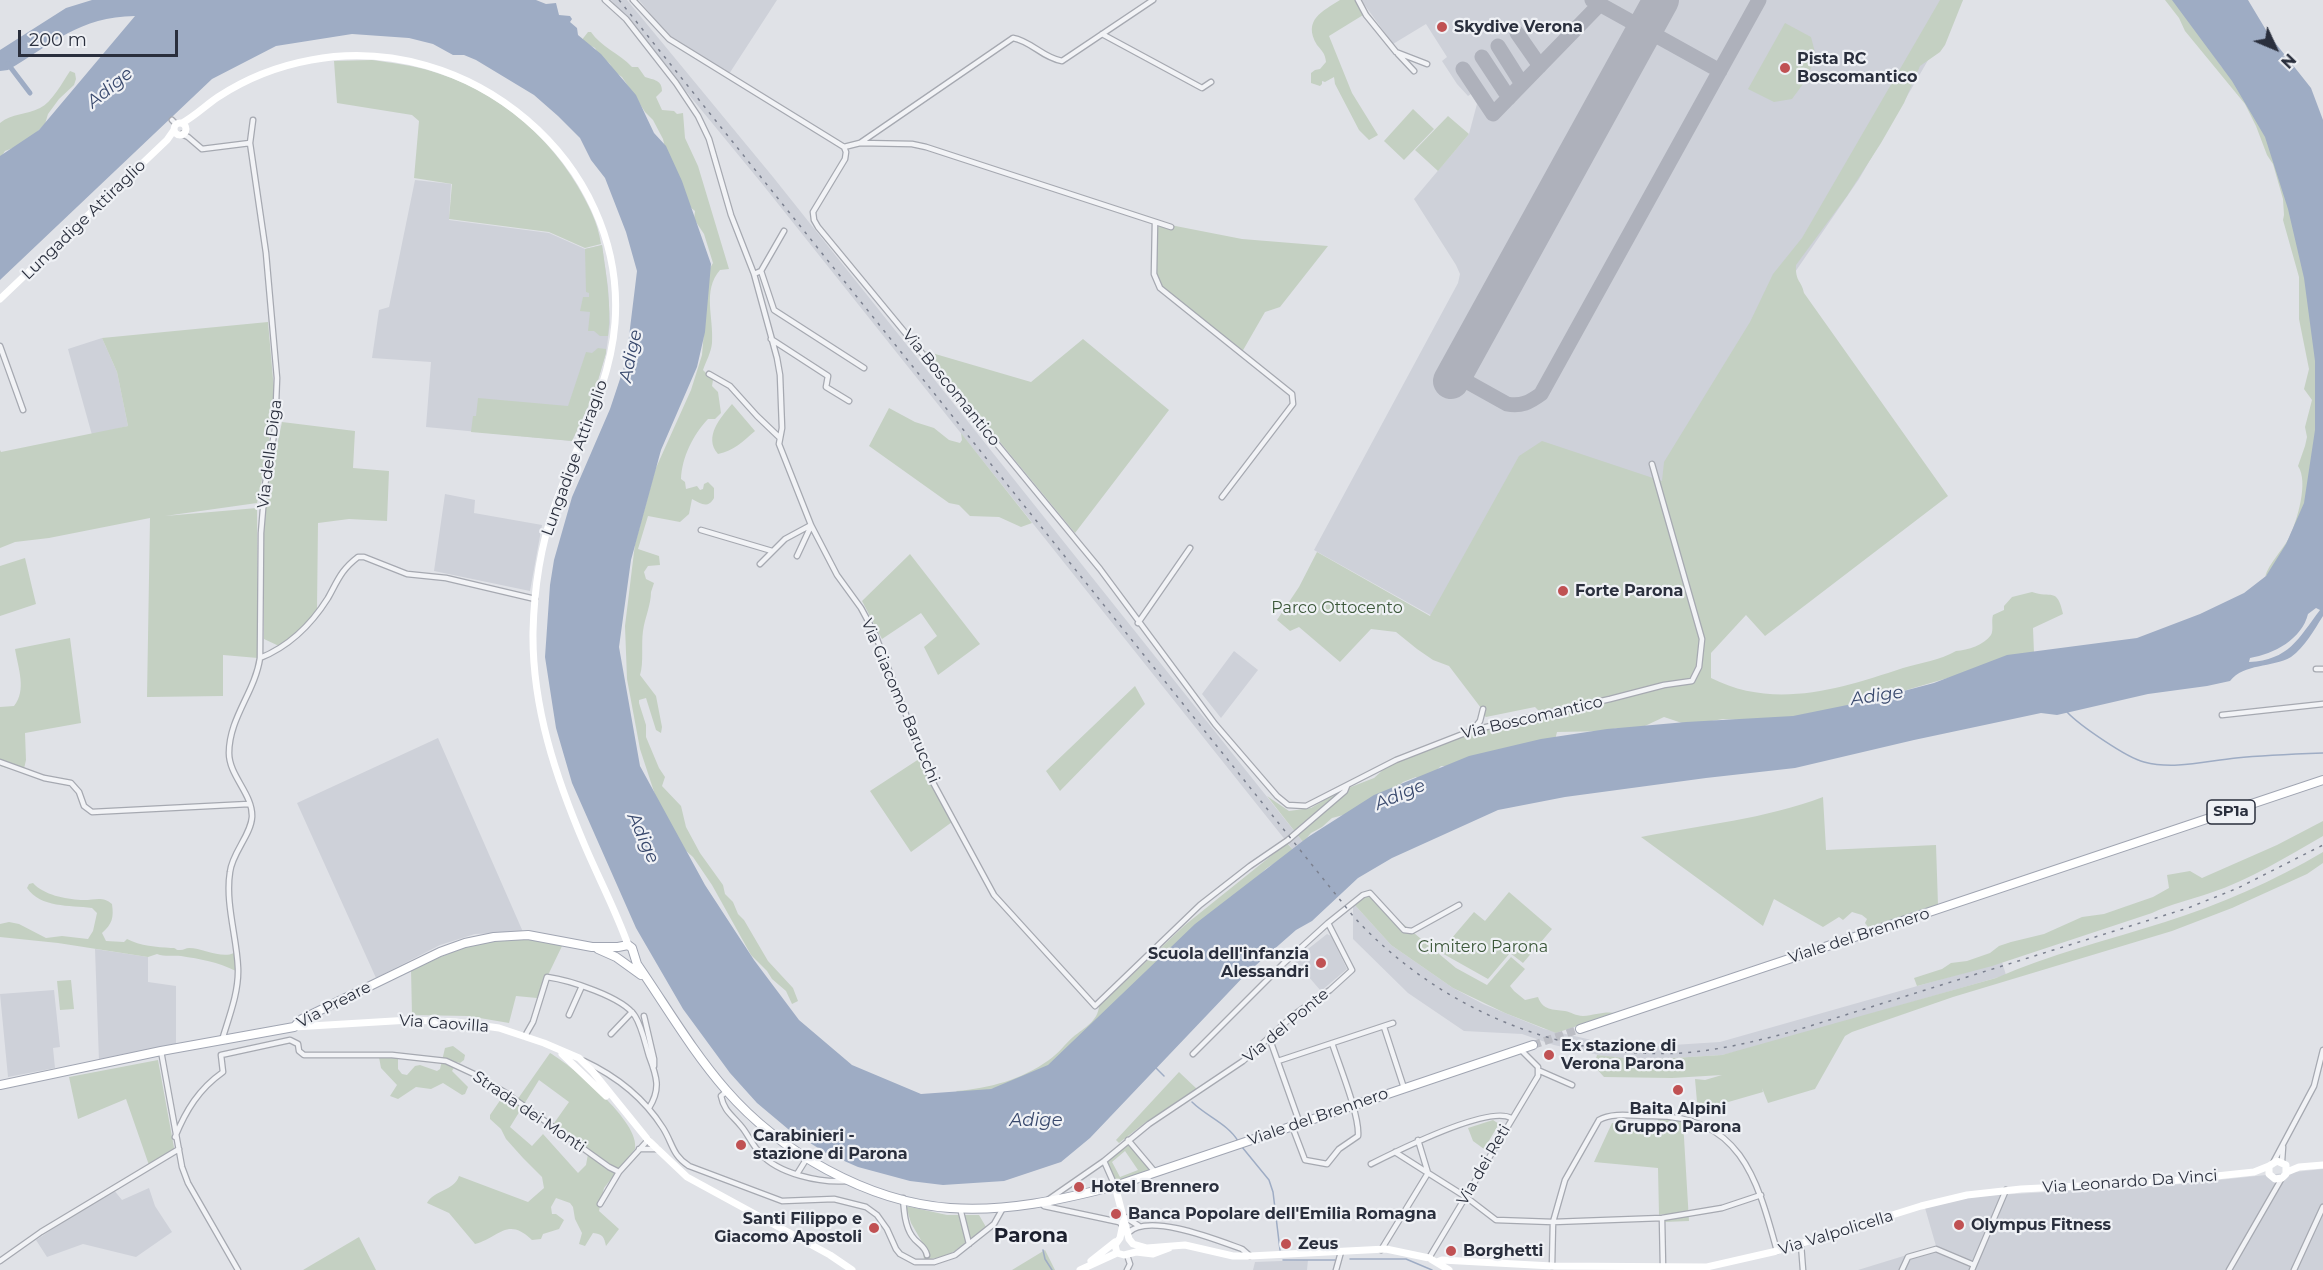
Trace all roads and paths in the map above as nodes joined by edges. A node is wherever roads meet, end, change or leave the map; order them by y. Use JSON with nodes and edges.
{"nodes":[{"id":1,"x":606,"y":0,"type":"edge"},
{"id":2,"x":633,"y":0,"type":"edge"},
{"id":3,"x":1153,"y":0,"type":"edge"},
{"id":4,"x":1358,"y":0,"type":"edge"},
{"id":5,"x":1102,"y":34,"type":"junction"},
{"id":6,"x":1396,"y":52,"type":"junction"},
{"id":7,"x":1427,"y":64,"type":"dead end"},
{"id":8,"x":1414,"y":71,"type":"dead end"},
{"id":9,"x":1211,"y":82,"type":"dead end"},
{"id":10,"x":253,"y":120,"type":"dead end"},
{"id":11,"x":181,"y":129,"type":"junction"},
{"id":12,"x":250,"y":143,"type":"junction"},
{"id":13,"x":860,"y":144,"type":"junction"},
{"id":14,"x":844,"y":147,"type":"junction"},
{"id":15,"x":1155,"y":222,"type":"junction"},
{"id":16,"x":1171,"y":227,"type":"dead end"},
{"id":17,"x":784,"y":231,"type":"dead end"},
{"id":18,"x":761,"y":272,"type":"junction"},
{"id":19,"x":754,"y":274,"type":"junction"},
{"id":20,"x":0,"y":299,"type":"edge"},
{"id":21,"x":771,"y":339,"type":"junction"},
{"id":22,"x":0,"y":346,"type":"edge"},
{"id":23,"x":864,"y":368,"type":"dead end"},
{"id":24,"x":709,"y":374,"type":"dead end"},
{"id":25,"x":849,"y":401,"type":"dead end"},
{"id":26,"x":23,"y":410,"type":"dead end"},
{"id":27,"x":780,"y":438,"type":"junction"},
{"id":28,"x":1652,"y":464,"type":"dead end"},
{"id":29,"x":1222,"y":497,"type":"dead end"},
{"id":30,"x":811,"y":525,"type":"junction"},
{"id":31,"x":701,"y":530,"type":"dead end"},
{"id":32,"x":1190,"y":548,"type":"dead end"},
{"id":33,"x":772,"y":552,"type":"junction"},
{"id":34,"x":797,"y":556,"type":"dead end"},
{"id":35,"x":760,"y":564,"type":"dead end"},
{"id":36,"x":535,"y":599,"type":"junction"},
{"id":37,"x":1138,"y":622,"type":"junction"},
{"id":38,"x":260,"y":658,"type":"junction"},
{"id":39,"x":2316,"y":669,"type":"dead end"},
{"id":40,"x":2323,"y":669,"type":"edge"},
{"id":41,"x":2323,"y":704,"type":"edge"},
{"id":42,"x":1483,"y":709,"type":"dead end"},
{"id":43,"x":2222,"y":716,"type":"dead end"},
{"id":44,"x":1473,"y":730,"type":"junction"},
{"id":45,"x":0,"y":762,"type":"edge"},
{"id":46,"x":2323,"y":780,"type":"edge"},
{"id":47,"x":1347,"y":786,"type":"junction"},
{"id":48,"x":249,"y":804,"type":"junction"},
{"id":49,"x":1459,"y":905,"type":"dead end"},
{"id":50,"x":1328,"y":923,"type":"junction"},
{"id":51,"x":592,"y":946,"type":"junction"},
{"id":52,"x":622,"y":946,"type":"junction"},
{"id":53,"x":634,"y":951,"type":"junction"},
{"id":54,"x":616,"y":957,"type":"junction"},
{"id":55,"x":624,"y":962,"type":"junction"},
{"id":56,"x":650,"y":984,"type":"junction"},
{"id":57,"x":582,"y":986,"type":"junction"},
{"id":58,"x":632,"y":1012,"type":"junction"},
{"id":59,"x":569,"y":1016,"type":"dead end"},
{"id":60,"x":644,"y":1016,"type":"dead end"},
{"id":61,"x":1393,"y":1023,"type":"dead end"},
{"id":62,"x":294,"y":1027,"type":"junction"},
{"id":63,"x":1384,"y":1027,"type":"junction"},
{"id":64,"x":1580,"y":1029,"type":"tunnel mouth"},
{"id":65,"x":611,"y":1034,"type":"dead end"},
{"id":66,"x":525,"y":1036,"type":"junction"},
{"id":67,"x":1269,"y":1037,"type":"junction"},
{"id":68,"x":222,"y":1040,"type":"junction"},
{"id":69,"x":1332,"y":1043,"type":"junction"},
{"id":70,"x":1533,"y":1045,"type":"tunnel mouth"},
{"id":71,"x":556,"y":1048,"type":"junction"},
{"id":72,"x":1521,"y":1049,"type":"junction"},
{"id":73,"x":2323,"y":1050,"type":"edge"},
{"id":74,"x":161,"y":1051,"type":"junction"},
{"id":75,"x":1193,"y":1054,"type":"dead end"},
{"id":76,"x":579,"y":1059,"type":"junction"},
{"id":77,"x":1278,"y":1061,"type":"junction"},
{"id":78,"x":654,"y":1068,"type":"junction"},
{"id":79,"x":1540,"y":1071,"type":"junction"},
{"id":80,"x":619,"y":1082,"type":"junction"},
{"id":81,"x":1572,"y":1084,"type":"dead end"},
{"id":82,"x":0,"y":1085,"type":"edge"},
{"id":83,"x":1404,"y":1088,"type":"junction"},
{"id":84,"x":727,"y":1091,"type":"junction"},
{"id":85,"x":609,"y":1095,"type":"junction"},
{"id":86,"x":1352,"y":1106,"type":"junction"},
{"id":87,"x":649,"y":1108,"type":"junction"},
{"id":88,"x":749,"y":1114,"type":"junction"},
{"id":89,"x":1511,"y":1118,"type":"junction"},
{"id":90,"x":739,"y":1124,"type":"junction"},
{"id":91,"x":1296,"y":1125,"type":"junction"},
{"id":92,"x":639,"y":1129,"type":"junction"},
{"id":93,"x":175,"y":1137,"type":"junction"},
{"id":94,"x":648,"y":1140,"type":"junction"},
{"id":95,"x":1128,"y":1140,"type":"junction"},
{"id":96,"x":1418,"y":1140,"type":"junction"},
{"id":97,"x":179,"y":1149,"type":"junction"},
{"id":98,"x":639,"y":1149,"type":"junction"},
{"id":99,"x":657,"y":1149,"type":"junction"},
{"id":100,"x":1395,"y":1152,"type":"junction"},
{"id":101,"x":807,"y":1158,"type":"junction"},
{"id":102,"x":1104,"y":1161,"type":"junction"},
{"id":103,"x":1371,"y":1164,"type":"dead end"},
{"id":104,"x":2323,"y":1165,"type":"edge"},
{"id":105,"x":2280,"y":1167,"type":"junction"},
{"id":106,"x":619,"y":1172,"type":"junction"},
{"id":107,"x":1155,"y":1172,"type":"junction"},
{"id":108,"x":2254,"y":1172,"type":"junction"},
{"id":109,"x":1428,"y":1173,"type":"junction"},
{"id":110,"x":798,"y":1174,"type":"junction"},
{"id":111,"x":2272,"y":1177,"type":"junction"},
{"id":112,"x":852,"y":1180,"type":"junction"},
{"id":113,"x":1115,"y":1186,"type":"junction"},
{"id":114,"x":2006,"y":1190,"type":"junction"},
{"id":115,"x":2274,"y":1194,"type":"junction"},
{"id":116,"x":1761,"y":1195,"type":"junction"},
{"id":117,"x":1466,"y":1197,"type":"junction"},
{"id":118,"x":903,"y":1198,"type":"junction"},
{"id":119,"x":1042,"y":1203,"type":"junction"},
{"id":120,"x":600,"y":1204,"type":"dead end"},
{"id":121,"x":1003,"y":1207,"type":"junction"},
{"id":122,"x":2323,"y":1207,"type":"edge"},
{"id":123,"x":960,"y":1208,"type":"junction"},
{"id":124,"x":1125,"y":1217,"type":"junction"},
{"id":125,"x":1662,"y":1218,"type":"junction"},
{"id":126,"x":1553,"y":1222,"type":"junction"},
{"id":127,"x":1122,"y":1225,"type":"junction"},
{"id":128,"x":1138,"y":1226,"type":"junction"},
{"id":129,"x":1130,"y":1239,"type":"junction"},
{"id":130,"x":1118,"y":1240,"type":"junction"},
{"id":131,"x":969,"y":1244,"type":"junction"},
{"id":132,"x":1801,"y":1244,"type":"junction"},
{"id":133,"x":1172,"y":1246,"type":"junction"},
{"id":134,"x":1381,"y":1250,"type":"junction"},
{"id":135,"x":1777,"y":1251,"type":"junction"},
{"id":136,"x":1341,"y":1252,"type":"junction"},
{"id":137,"x":1118,"y":1253,"type":"junction"},
{"id":138,"x":1128,"y":1254,"type":"junction"},
{"id":139,"x":927,"y":1255,"type":"dead end"},
{"id":140,"x":1250,"y":1256,"type":"junction"},
{"id":141,"x":1429,"y":1258,"type":"junction"},
{"id":142,"x":0,"y":1261,"type":"edge"},
{"id":143,"x":1437,"y":1262,"type":"junction"},
{"id":144,"x":1485,"y":1263,"type":"junction"},
{"id":145,"x":1552,"y":1266,"type":"junction"},
{"id":146,"x":1726,"y":1267,"type":"edge"},
{"id":147,"x":1082,"y":1268,"type":"edge"},
{"id":148,"x":1606,"y":1268,"type":"edge"},
{"id":149,"x":1663,"y":1268,"type":"junction"},
{"id":150,"x":1973,"y":1268,"type":"edge"},
{"id":151,"x":238,"y":1270,"type":"edge"},
{"id":152,"x":852,"y":1270,"type":"edge"},
{"id":153,"x":1127,"y":1270,"type":"edge"},
{"id":154,"x":1336,"y":1270,"type":"edge"},
{"id":155,"x":1449,"y":1270,"type":"edge"},
{"id":156,"x":1478,"y":1270,"type":"edge"},
{"id":157,"x":1803,"y":1270,"type":"edge"},
{"id":158,"x":1902,"y":1270,"type":"edge"},
{"id":159,"x":2229,"y":1270,"type":"edge"},
{"id":160,"x":2294,"y":1270,"type":"edge"}],
"edges":[{"from":1,"to":19,"type":"street","name":"Via Giacomo Barucchi"},
{"from":2,"to":14,"type":"street"},
{"from":3,"to":5,"type":"street"},
{"from":4,"to":6,"type":"street"},
{"from":5,"to":9,"type":"street"},
{"from":5,"to":13,"type":"street"},
{"from":6,"to":7,"type":"street"},
{"from":6,"to":8,"type":"street"},
{"from":10,"to":12,"type":"street","name":"Via della Diga"},
{"from":11,"to":12,"type":"street"},
{"from":11,"to":20,"type":"street","name":"Lungadige Attiraglio"},
{"from":11,"to":36,"type":"street","name":"Lungadige Attiraglio"},
{"from":12,"to":38,"type":"street","name":"Via della Diga"},
{"from":13,"to":14,"type":"street"},
{"from":13,"to":15,"type":"street"},
{"from":14,"to":37,"type":"street","name":"Via Boscomantico"},
{"from":15,"to":16,"type":"street"},
{"from":15,"to":29,"type":"street"},
{"from":17,"to":18,"type":"street"},
{"from":18,"to":19,"type":"street"},
{"from":18,"to":23,"type":"street"},
{"from":19,"to":21,"type":"street","name":"Via Giacomo Barucchi"},
{"from":21,"to":25,"type":"street"},
{"from":21,"to":27,"type":"street","name":"Via Giacomo Barucchi"},
{"from":22,"to":26,"type":"street"},
{"from":24,"to":27,"type":"street"},
{"from":27,"to":30,"type":"street","name":"Via Giacomo Barucchi"},
{"from":28,"to":44,"type":"street","name":"Via Boscomantico"},
{"from":30,"to":33,"type":"street"},
{"from":30,"to":34,"type":"street"},
{"from":30,"to":47,"type":"street","name":"Via Giacomo Barucchi"},
{"from":31,"to":33,"type":"street"},
{"from":32,"to":37,"type":"street"},
{"from":33,"to":35,"type":"street"},
{"from":36,"to":38,"type":"street"},
{"from":36,"to":52,"type":"street","name":"Lungadige Attiraglio"},
{"from":37,"to":47,"type":"street","name":"Via Boscomantico"},
{"from":38,"to":48,"type":"street","name":"Via della Diga"},
{"from":39,"to":40,"type":"street"},
{"from":41,"to":43,"type":"street"},
{"from":42,"to":44,"type":"street"},
{"from":44,"to":47,"type":"street","name":"Via Boscomantico"},
{"from":45,"to":48,"type":"street"},
{"from":46,"to":64,"type":"main road","name":"Viale del Brennero","number":"SP1a"},
{"from":48,"to":68,"type":"street","name":"Via della Diga"},
{"from":49,"to":50,"type":"street"},
{"from":50,"to":67,"type":"street","name":"Via del Ponte"},
{"from":50,"to":75,"type":"street"},
{"from":51,"to":52,"type":"main road","name":"Via Preare"},
{"from":51,"to":54,"type":"main road","name":"Via Preare"},
{"from":51,"to":62,"type":"main road","name":"Via Preare"},
{"from":52,"to":53,"type":"main road","name":"Lungadige Attiraglio"},
{"from":52,"to":54,"type":"main road"},
{"from":53,"to":55,"type":"main road"},
{"from":53,"to":56,"type":"main road","name":"Lungadige Attiraglio"},
{"from":54,"to":55,"type":"main road","name":"Lungadige Attiraglio"},
{"from":55,"to":56,"type":"main road","name":"Lungadige Attiraglio"},
{"from":56,"to":84,"type":"main road","name":"Lungadige Attiraglio"},
{"from":57,"to":58,"type":"street"},
{"from":57,"to":59,"type":"street"},
{"from":57,"to":66,"type":"street"},
{"from":58,"to":65,"type":"street"},
{"from":58,"to":78,"type":"street"},
{"from":60,"to":78,"type":"street"},
{"from":61,"to":63,"type":"street"},
{"from":62,"to":66,"type":"street","name":"Via Caovilla"},
{"from":62,"to":68,"type":"main road","name":"Via Preare"},
{"from":63,"to":69,"type":"street"},
{"from":63,"to":83,"type":"street"},
{"from":66,"to":71,"type":"street","name":"Via Caovilla"},
{"from":67,"to":77,"type":"street"},
{"from":67,"to":95,"type":"street","name":"Via del Ponte"},
{"from":68,"to":74,"type":"main road","name":"Via Preare"},
{"from":69,"to":77,"type":"street"},
{"from":69,"to":86,"type":"street"},
{"from":70,"to":72,"type":"main road","name":"Viale del Brennero"},
{"from":71,"to":76,"type":"street","name":"Via Caovilla"},
{"from":71,"to":92,"type":"street"},
{"from":72,"to":79,"type":"street"},
{"from":72,"to":83,"type":"main road","name":"Viale del Brennero"},
{"from":73,"to":105,"type":"street"},
{"from":74,"to":82,"type":"main road","name":"Via Preare"},
{"from":74,"to":93,"type":"street"},
{"from":76,"to":80,"type":"street","name":"Via Caovilla"},
{"from":76,"to":85,"type":"street"},
{"from":77,"to":91,"type":"street"},
{"from":78,"to":87,"type":"street"},
{"from":79,"to":81,"type":"street"},
{"from":79,"to":89,"type":"street","name":"Via dei Reti"},
{"from":80,"to":85,"type":"street"},
{"from":80,"to":87,"type":"street","name":"Via Caovilla"},
{"from":83,"to":86,"type":"main road","name":"Viale del Brennero"},
{"from":84,"to":88,"type":"main road","name":"Lungadige Attiraglio"},
{"from":84,"to":90,"type":"street","name":"Lungadige Attiraglio"},
{"from":85,"to":92,"type":"street"},
{"from":86,"to":91,"type":"main road","name":"Viale del Brennero"},
{"from":86,"to":91,"type":"street"},
{"from":87,"to":131,"type":"street","name":"Via Caovilla"},
{"from":88,"to":90,"type":"street"},
{"from":88,"to":101,"type":"main road","name":"Lungadige Attiraglio"},
{"from":89,"to":96,"type":"street"},
{"from":89,"to":117,"type":"street","name":"Via dei Reti"},
{"from":90,"to":110,"type":"street","name":"Lungadige Attiraglio"},
{"from":91,"to":107,"type":"main road","name":"Viale del Brennero"},
{"from":92,"to":94,"type":"street"},
{"from":93,"to":97,"type":"street"},
{"from":93,"to":106,"type":"street","name":"Strada dei Monti"},
{"from":94,"to":98,"type":"street"},
{"from":94,"to":99,"type":"street"},
{"from":95,"to":102,"type":"street","name":"Via del Ponte"},
{"from":95,"to":107,"type":"street"},
{"from":96,"to":100,"type":"street"},
{"from":96,"to":109,"type":"street"},
{"from":97,"to":142,"type":"street"},
{"from":97,"to":151,"type":"street"},
{"from":98,"to":99,"type":"street"},
{"from":98,"to":106,"type":"street"},
{"from":99,"to":152,"type":"street"},
{"from":100,"to":103,"type":"street"},
{"from":100,"to":109,"type":"street"},
{"from":101,"to":110,"type":"street"},
{"from":101,"to":112,"type":"main road","name":"Lungadige Attiraglio"},
{"from":102,"to":113,"type":"street"},
{"from":102,"to":119,"type":"street","name":"Via del Ponte"},
{"from":104,"to":105,"type":"street","name":"Via Leonardo Da Vinci"},
{"from":105,"to":108,"type":"street","name":"Via Leonardo Da Vinci"},
{"from":105,"to":111,"type":"street"},
{"from":105,"to":111,"type":"street","name":"Via Leonardo Da Vinci"},
{"from":105,"to":115,"type":"street"},
{"from":106,"to":120,"type":"street"},
{"from":107,"to":113,"type":"main road","name":"Viale del Brennero"},
{"from":108,"to":111,"type":"street","name":"Via Leonardo Da Vinci"},
{"from":108,"to":114,"type":"street","name":"Via Leonardo Da Vinci"},
{"from":109,"to":117,"type":"street"},
{"from":109,"to":134,"type":"street"},
{"from":110,"to":112,"type":"street","name":"Lungadige Attiraglio"},
{"from":111,"to":115,"type":"street"},
{"from":112,"to":118,"type":"main road","name":"Lungadige Attiraglio"},
{"from":113,"to":119,"type":"main road","name":"Viale del Brennero"},
{"from":113,"to":124,"type":"street"},
{"from":114,"to":132,"type":"street","name":"Via Valpolicella"},
{"from":114,"to":150,"type":"street"},
{"from":115,"to":159,"type":"street"},
{"from":116,"to":125,"type":"street"},
{"from":116,"to":126,"type":"street"},
{"from":116,"to":135,"type":"street"},
{"from":117,"to":126,"type":"street"},
{"from":117,"to":141,"type":"street","name":"Via dei Reti"},
{"from":118,"to":123,"type":"main road","name":"Lungadige Attiraglio"},
{"from":118,"to":139,"type":"street"},
{"from":119,"to":121,"type":"main road","name":"Viale del Brennero"},
{"from":119,"to":127,"type":"street"},
{"from":121,"to":123,"type":"main road","name":"Viale del Brennero"},
{"from":121,"to":131,"type":"street"},
{"from":122,"to":160,"type":"street"},
{"from":123,"to":131,"type":"street"},
{"from":124,"to":127,"type":"street"},
{"from":124,"to":128,"type":"street"},
{"from":124,"to":129,"type":"street"},
{"from":125,"to":126,"type":"street"},
{"from":125,"to":149,"type":"street"},
{"from":126,"to":145,"type":"street"},
{"from":127,"to":130,"type":"street"},
{"from":128,"to":129,"type":"street"},
{"from":128,"to":140,"type":"street"},
{"from":129,"to":130,"type":"street"},
{"from":129,"to":133,"type":"street"},
{"from":129,"to":138,"type":"street"},
{"from":130,"to":137,"type":"street"},
{"from":130,"to":147,"type":"street"},
{"from":132,"to":135,"type":"street","name":"Via Valpolicella"},
{"from":132,"to":157,"type":"street"},
{"from":133,"to":138,"type":"street"},
{"from":133,"to":140,"type":"street"},
{"from":134,"to":136,"type":"street"},
{"from":134,"to":141,"type":"street"},
{"from":135,"to":146,"type":"street","name":"Via Valpolicella"},
{"from":136,"to":140,"type":"street"},
{"from":136,"to":154,"type":"street"},
{"from":137,"to":138,"type":"street"},
{"from":137,"to":147,"type":"street"},
{"from":138,"to":153,"type":"street"},
{"from":141,"to":143,"type":"street"},
{"from":143,"to":144,"type":"street","name":"Via Valpolicella"},
{"from":143,"to":155,"type":"street"},
{"from":144,"to":145,"type":"street","name":"Via Valpolicella"},
{"from":144,"to":156,"type":"street"},
{"from":145,"to":148,"type":"street","name":"Via Valpolicella"},
{"from":146,"to":149,"type":"street","name":"Via Valpolicella"},
{"from":148,"to":149,"type":"street","name":"Via Valpolicella"},
{"from":150,"to":158,"type":"street"}]}
